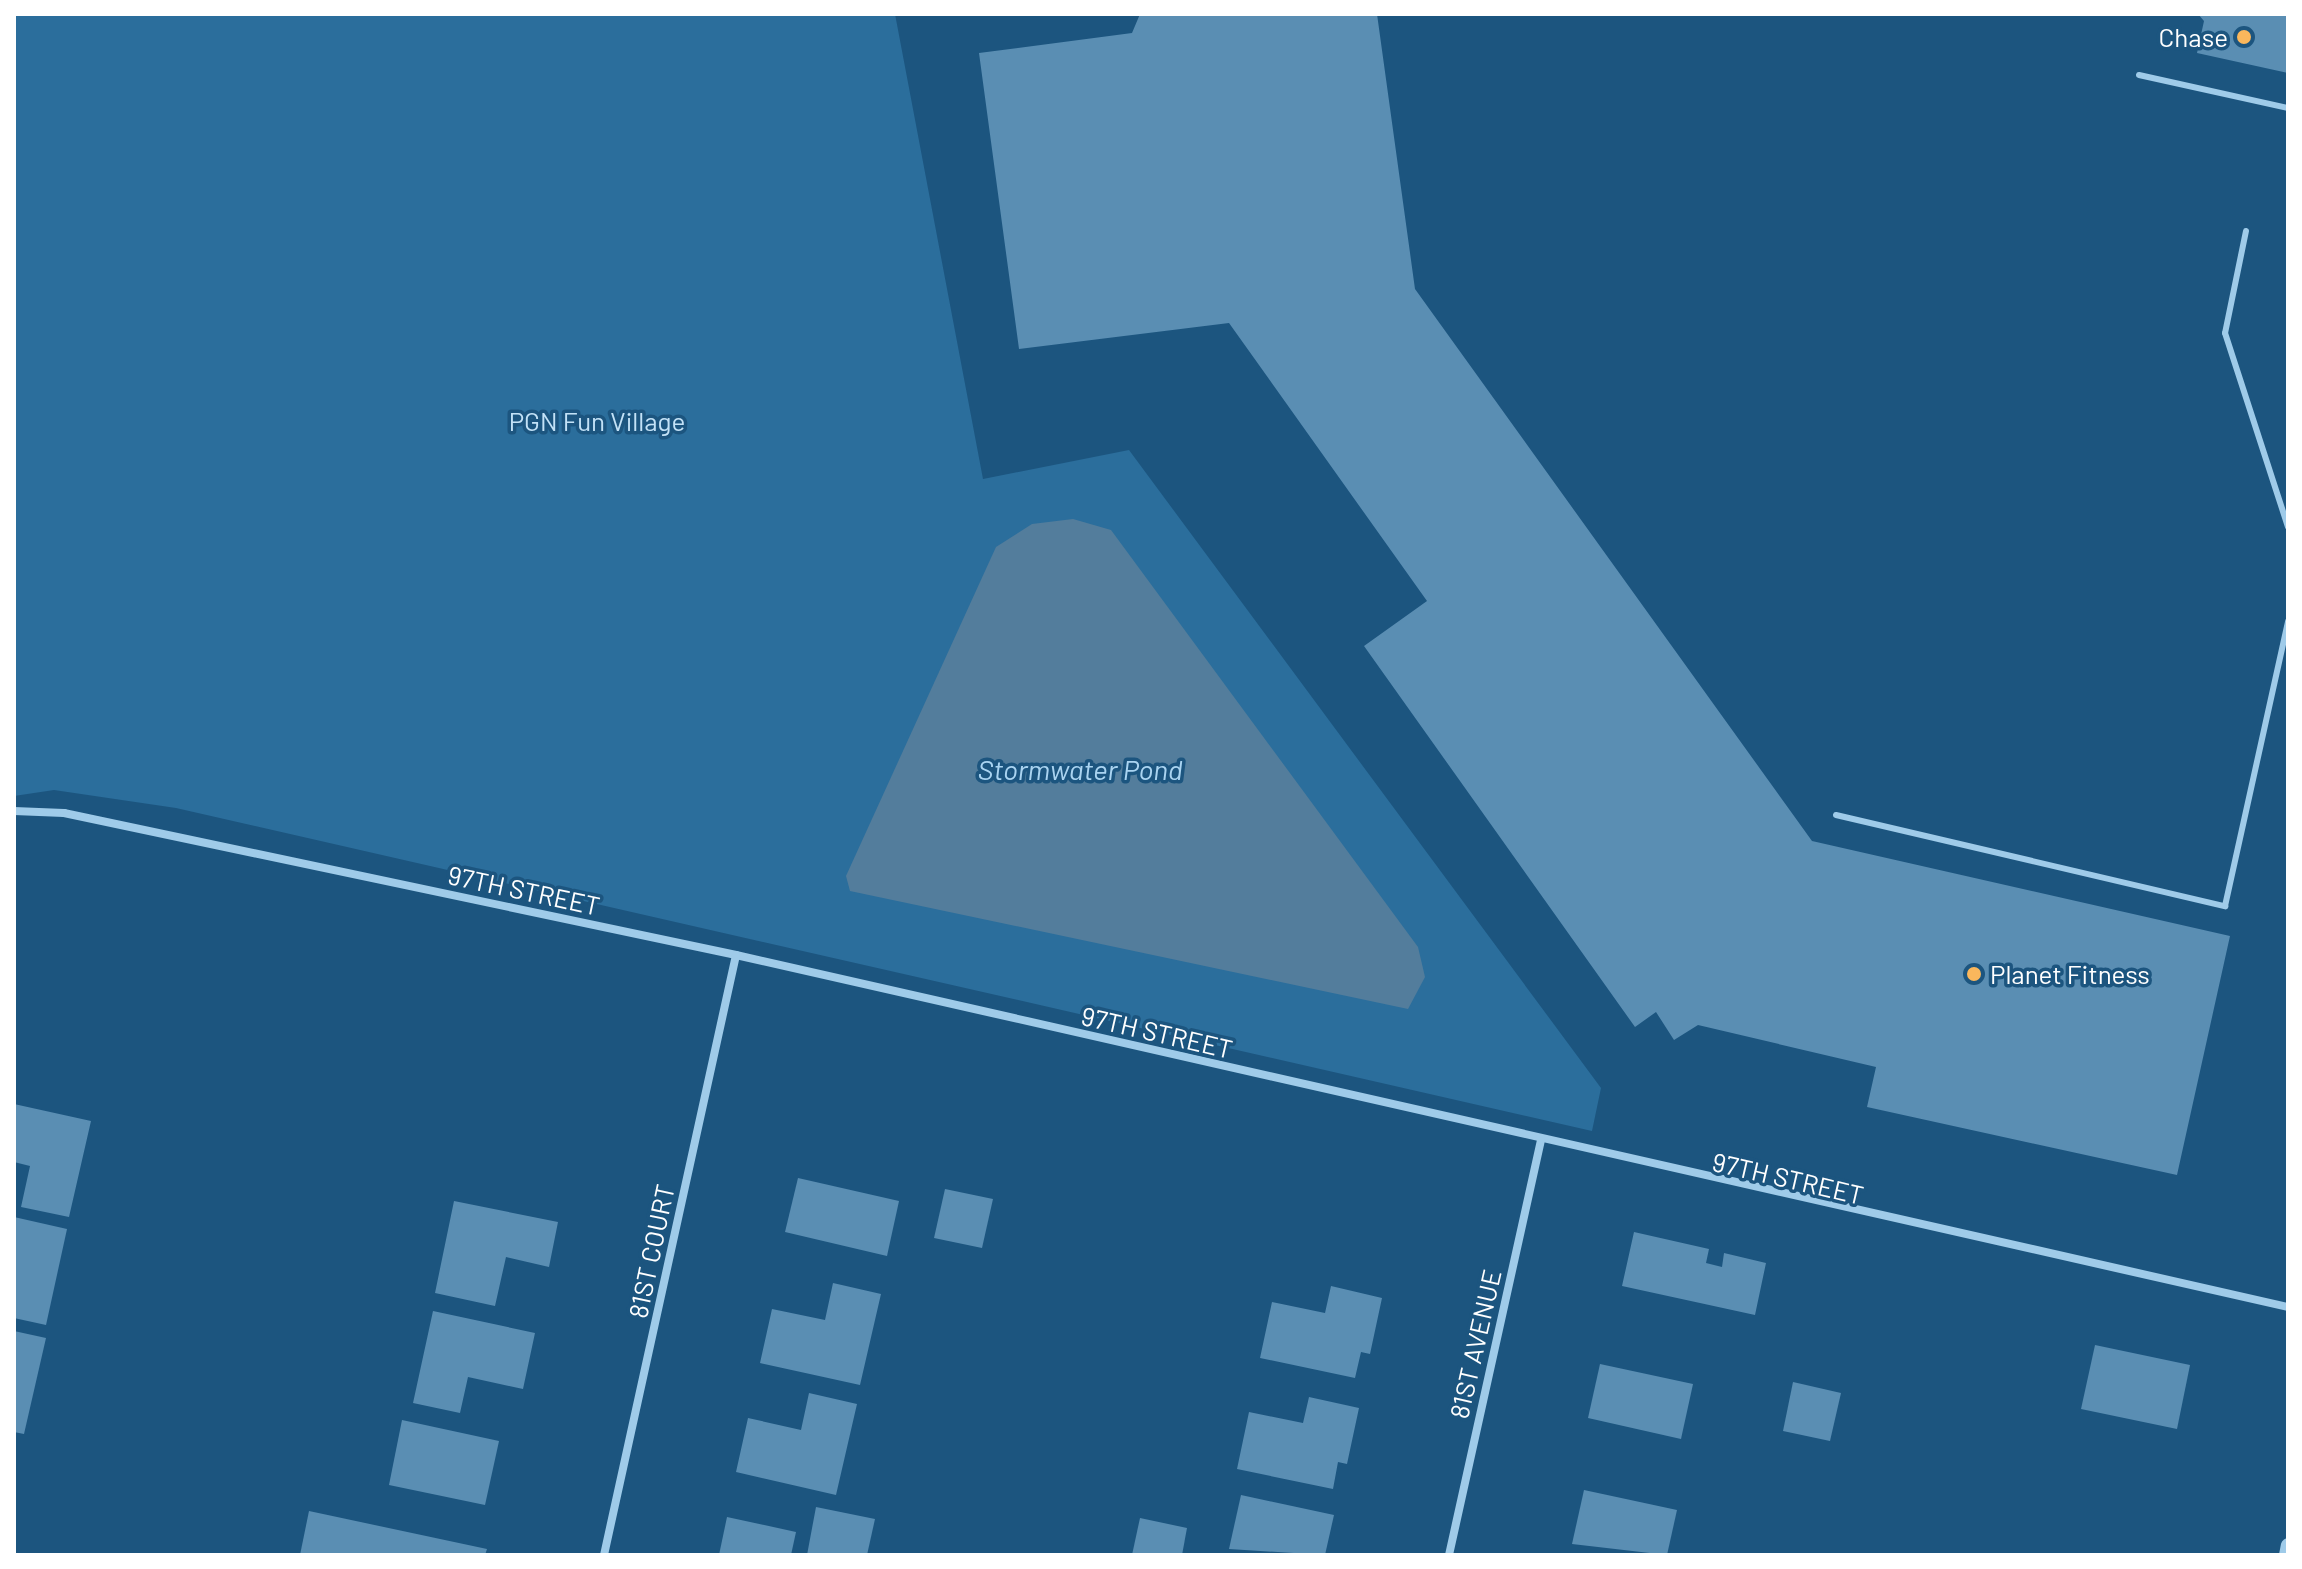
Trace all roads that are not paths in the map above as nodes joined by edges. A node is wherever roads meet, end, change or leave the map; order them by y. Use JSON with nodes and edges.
{"nodes":[{"id":1,"x":2139,"y":75,"type":"dead end"},
{"id":2,"x":2288,"y":108,"type":"edge"},
{"id":3,"x":2246,"y":231,"type":"dead end"},
{"id":4,"x":2288,"y":527,"type":"edge"},
{"id":5,"x":2288,"y":621,"type":"edge"},
{"id":6,"x":14,"y":811,"type":"edge"},
{"id":7,"x":1836,"y":815,"type":"dead end"},
{"id":8,"x":736,"y":955,"type":"junction"},
{"id":9,"x":1541,"y":1141,"type":"junction"},
{"id":10,"x":2288,"y":1307,"type":"edge"},
{"id":11,"x":2288,"y":1545,"type":"edge"},
{"id":12,"x":604,"y":1555,"type":"edge"},
{"id":13,"x":1449,"y":1555,"type":"edge"},
{"id":14,"x":2286,"y":1555,"type":"edge"}],
"edges":[{"from":1,"to":2,"type":"lane"},
{"from":3,"to":4,"type":"lane"},
{"from":5,"to":7,"type":"lane"},
{"from":6,"to":8,"type":"street","name":"97TH STREET"},
{"from":8,"to":9,"type":"street","name":"97TH STREET"},
{"from":8,"to":12,"type":"street","name":"81ST COURT"},
{"from":9,"to":10,"type":"street","name":"97TH STREET"},
{"from":9,"to":13,"type":"street","name":"81ST AVENUE"},
{"from":11,"to":14,"type":"street"}]}
